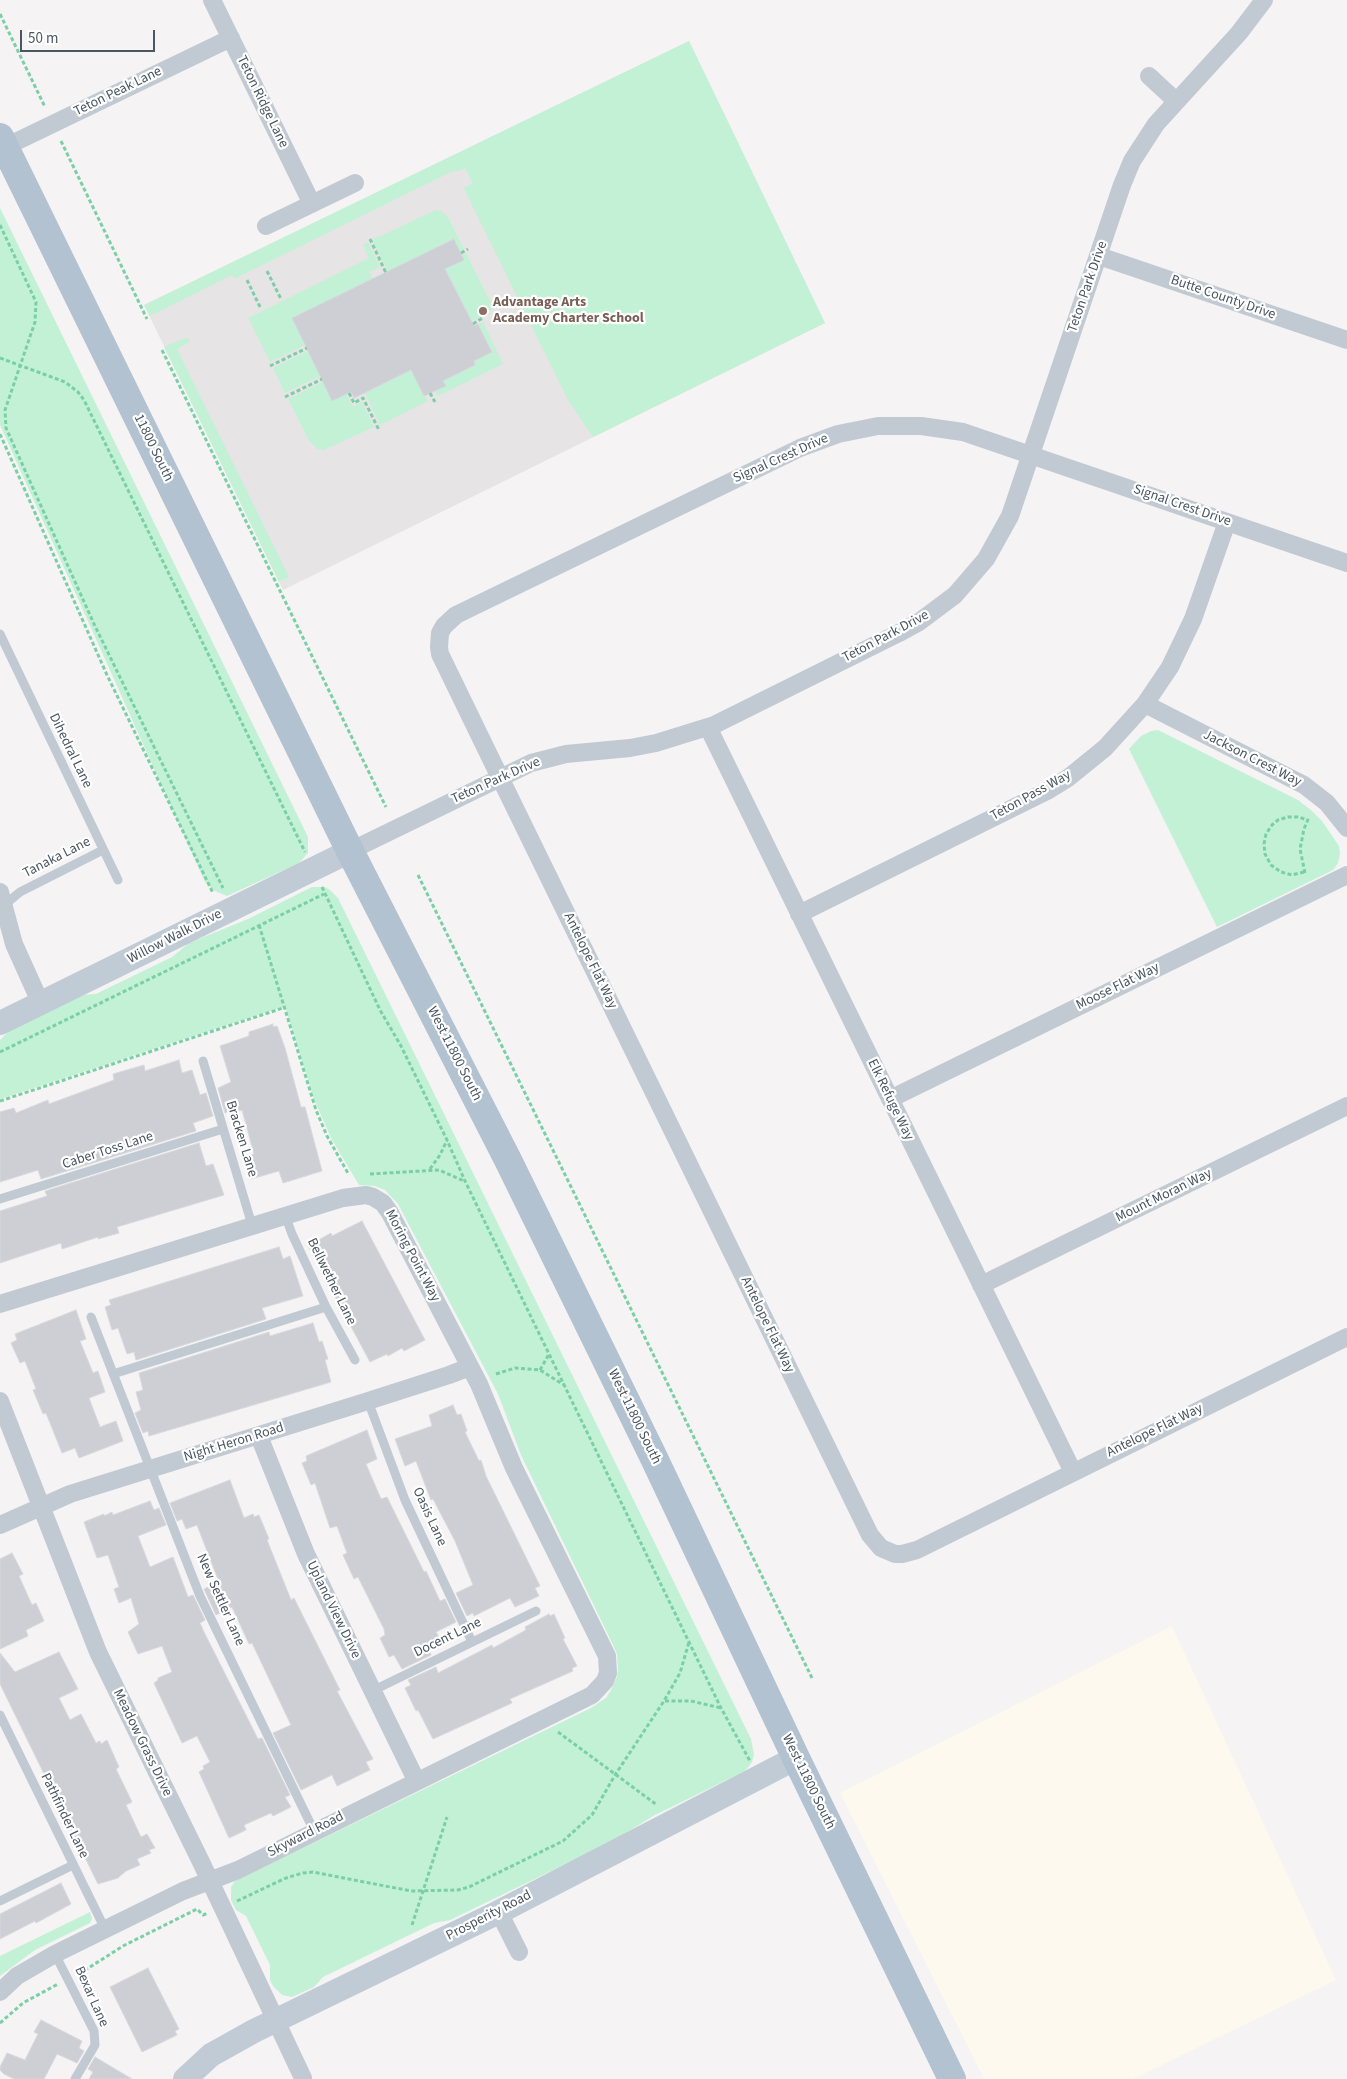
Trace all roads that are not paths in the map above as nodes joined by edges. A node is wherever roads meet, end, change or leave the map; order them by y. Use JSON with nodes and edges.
{"nodes":[{"id":1,"x":212,"y":0,"type":"edge"},
{"id":2,"x":1264,"y":0,"type":"edge"},
{"id":3,"x":230,"y":38,"type":"junction"},
{"id":4,"x":1149,"y":76,"type":"dead end"},
{"id":5,"x":1176,"y":101,"type":"junction"},
{"id":6,"x":3,"y":142,"type":"edge"},
{"id":7,"x":355,"y":183,"type":"dead end"},
{"id":8,"x":312,"y":204,"type":"junction"},
{"id":9,"x":266,"y":226,"type":"dead end"},
{"id":10,"x":1099,"y":256,"type":"junction"},
{"id":11,"x":1347,"y":340,"type":"edge"},
{"id":12,"x":1032,"y":455,"type":"junction"},
{"id":13,"x":1227,"y":522,"type":"junction"},
{"id":14,"x":1347,"y":563,"type":"edge"},
{"id":15,"x":440,"y":633,"type":"joint"},
{"id":16,"x":0,"y":634,"type":"edge"},
{"id":17,"x":1145,"y":704,"type":"junction"},
{"id":18,"x":708,"y":727,"type":"junction"},
{"id":19,"x":305,"y":759,"type":"joint"},
{"id":20,"x":500,"y":777,"type":"junction"},
{"id":21,"x":1347,"y":828,"type":"edge"},
{"id":22,"x":103,"y":850,"type":"junction"},
{"id":23,"x":350,"y":851,"type":"junction"},
{"id":24,"x":1347,"y":875,"type":"edge"},
{"id":25,"x":118,"y":880,"type":"dead end"},
{"id":26,"x":1,"y":902,"type":"edge"},
{"id":27,"x":799,"y":914,"type":"junction"},
{"id":28,"x":41,"y":1004,"type":"junction"},
{"id":29,"x":0,"y":1023,"type":"edge"},
{"id":30,"x":203,"y":1061,"type":"dead end"},
{"id":31,"x":890,"y":1099,"type":"junction"},
{"id":32,"x":1347,"y":1106,"type":"edge"},
{"id":33,"x":223,"y":1128,"type":"junction"},
{"id":34,"x":0,"y":1199,"type":"edge"},
{"id":35,"x":285,"y":1215,"type":"junction"},
{"id":36,"x":252,"y":1225,"type":"junction"},
{"id":37,"x":982,"y":1285,"type":"junction"},
{"id":38,"x":0,"y":1304,"type":"edge"},
{"id":39,"x":326,"y":1307,"type":"junction"},
{"id":40,"x":90,"y":1317,"type":"dead end"},
{"id":41,"x":1347,"y":1337,"type":"edge"},
{"id":42,"x":355,"y":1360,"type":"dead end"},
{"id":43,"x":470,"y":1366,"type":"junction"},
{"id":44,"x":113,"y":1374,"type":"junction"},
{"id":45,"x":0,"y":1401,"type":"edge"},
{"id":46,"x":368,"y":1401,"type":"junction"},
{"id":47,"x":259,"y":1436,"type":"junction"},
{"id":48,"x":150,"y":1470,"type":"junction"},
{"id":49,"x":1073,"y":1472,"type":"junction"},
{"id":50,"x":41,"y":1506,"type":"junction"},
{"id":51,"x":0,"y":1525,"type":"edge"},
{"id":52,"x":536,"y":1611,"type":"dead end"},
{"id":53,"x":472,"y":1642,"type":"junction"},
{"id":54,"x":608,"y":1673,"type":"joint"},
{"id":55,"x":372,"y":1690,"type":"junction"},
{"id":56,"x":0,"y":1715,"type":"edge"},
{"id":57,"x":796,"y":1758,"type":"junction"},
{"id":58,"x":416,"y":1780,"type":"junction"},
{"id":59,"x":314,"y":1831,"type":"junction"},
{"id":60,"x":73,"y":1865,"type":"junction"},
{"id":61,"x":210,"y":1881,"type":"junction"},
{"id":62,"x":0,"y":1901,"type":"edge"},
{"id":63,"x":499,"y":1912,"type":"junction"},
{"id":64,"x":105,"y":1929,"type":"junction"},
{"id":65,"x":519,"y":1952,"type":"dead end"},
{"id":66,"x":55,"y":1954,"type":"junction"},
{"id":67,"x":0,"y":1992,"type":"edge"},
{"id":68,"x":274,"y":2021,"type":"junction"},
{"id":69,"x":303,"y":2078,"type":"dead end"},
{"id":70,"x":75,"y":2079,"type":"edge"},
{"id":71,"x":185,"y":2079,"type":"edge"},
{"id":72,"x":952,"y":2079,"type":"edge"}],
"edges":[{"from":1,"to":3,"type":"street","name":"Teton Ridge Lane"},
{"from":2,"to":5,"type":"street","name":"Teton Park Drive"},
{"from":3,"to":6,"type":"street","name":"Teton Peak Lane"},
{"from":3,"to":8,"type":"street","name":"Teton Ridge Lane"},
{"from":4,"to":5,"type":"street"},
{"from":5,"to":10,"type":"street","name":"Teton Park Drive"},
{"from":6,"to":19,"type":"main road","name":"11800 South"},
{"from":7,"to":8,"type":"street"},
{"from":8,"to":9,"type":"street"},
{"from":10,"to":11,"type":"street","name":"Butte County Drive"},
{"from":10,"to":12,"type":"street","name":"Teton Park Drive"},
{"from":12,"to":13,"type":"street","name":"Signal Crest Drive"},
{"from":12,"to":15,"type":"street","name":"Signal Crest Drive"},
{"from":12,"to":18,"type":"street","name":"Teton Park Drive"},
{"from":13,"to":14,"type":"street","name":"Signal Crest Drive"},
{"from":13,"to":17,"type":"street","name":"Teton Pass Way"},
{"from":15,"to":20,"type":"street","name":"Antelope Flat Way"},
{"from":16,"to":22,"type":"lane","name":"Dihedral Lane"},
{"from":17,"to":21,"type":"street","name":"Jackson Crest Way"},
{"from":17,"to":27,"type":"street","name":"Teton Pass Way"},
{"from":18,"to":20,"type":"street","name":"Teton Park Drive"},
{"from":18,"to":27,"type":"street","name":"Elk Refuge Way"},
{"from":19,"to":23,"type":"main road","name":"West 11800 South"},
{"from":20,"to":23,"type":"street","name":"Teton Park Drive"},
{"from":20,"to":49,"type":"street","name":"Antelope Flat Way"},
{"from":22,"to":25,"type":"lane","name":"Dihedral Lane"},
{"from":22,"to":26,"type":"lane","name":"Tanaka Lane"},
{"from":23,"to":28,"type":"street","name":"Willow Walk Drive"},
{"from":23,"to":57,"type":"main road","name":"West 11800 South"},
{"from":24,"to":31,"type":"street","name":"Moose Flat Way"},
{"from":26,"to":28,"type":"street"},
{"from":27,"to":31,"type":"street","name":"Elk Refuge Way"},
{"from":28,"to":29,"type":"street","name":"Willow Walk Drive"},
{"from":30,"to":33,"type":"lane","name":"Bracken Lane"},
{"from":31,"to":37,"type":"street","name":"Elk Refuge Way"},
{"from":32,"to":37,"type":"street","name":"Mount Moran Way"},
{"from":33,"to":34,"type":"lane","name":"Caber Toss Lane"},
{"from":33,"to":36,"type":"lane","name":"Bracken Lane"},
{"from":35,"to":36,"type":"street","name":"Moring Point Way"},
{"from":35,"to":39,"type":"lane","name":"Bellwether Lane"},
{"from":35,"to":43,"type":"street","name":"Moring Point Way"},
{"from":36,"to":38,"type":"street","name":"Moring Point Way"},
{"from":37,"to":49,"type":"street","name":"Elk Refuge Way"},
{"from":39,"to":42,"type":"lane","name":"Bellwether Lane"},
{"from":39,"to":44,"type":"lane"},
{"from":40,"to":44,"type":"lane","name":"New Settler Lane"},
{"from":41,"to":49,"type":"street","name":"Antelope Flat Way"},
{"from":43,"to":46,"type":"street","name":"Night Heron Road"},
{"from":43,"to":54,"type":"street","name":"Moring Point Way"},
{"from":44,"to":48,"type":"lane","name":"New Settler Lane"},
{"from":45,"to":50,"type":"street","name":"Meadow Grass Drive"},
{"from":46,"to":47,"type":"street","name":"Night Heron Road"},
{"from":46,"to":53,"type":"lane","name":"Oasis Lane"},
{"from":47,"to":48,"type":"street","name":"Night Heron Road"},
{"from":47,"to":55,"type":"street","name":"Upland View Drive"},
{"from":48,"to":50,"type":"street","name":"Night Heron Road"},
{"from":48,"to":59,"type":"lane","name":"New Settler Lane"},
{"from":50,"to":51,"type":"street","name":"Night Heron Road"},
{"from":50,"to":61,"type":"street","name":"Meadow Grass Drive"},
{"from":52,"to":53,"type":"lane","name":"Docent Lane"},
{"from":53,"to":55,"type":"lane","name":"Docent Lane"},
{"from":54,"to":58,"type":"street","name":"Skyward Road"},
{"from":55,"to":58,"type":"street","name":"Upland View Drive"},
{"from":56,"to":60,"type":"lane","name":"Pathfinder Lane"},
{"from":57,"to":63,"type":"street","name":"Prosperity Road"},
{"from":57,"to":72,"type":"main road","name":"West 11800 South"},
{"from":58,"to":59,"type":"street","name":"Skyward Road"},
{"from":59,"to":61,"type":"street","name":"Skyward Road"},
{"from":60,"to":62,"type":"lane"},
{"from":60,"to":64,"type":"lane","name":"Pathfinder Lane"},
{"from":61,"to":64,"type":"street","name":"Skyward Road"},
{"from":61,"to":68,"type":"street","name":"Meadow Grass Drive"},
{"from":63,"to":65,"type":"street"},
{"from":63,"to":68,"type":"street","name":"Prosperity Road"},
{"from":64,"to":66,"type":"street","name":"Skyward Road"},
{"from":66,"to":67,"type":"street","name":"Skyward Road"},
{"from":66,"to":70,"type":"lane","name":"Bexar Lane"},
{"from":68,"to":69,"type":"street","name":"Meadow Grass Drive"},
{"from":68,"to":71,"type":"street","name":"Prosperity Road"}]}
